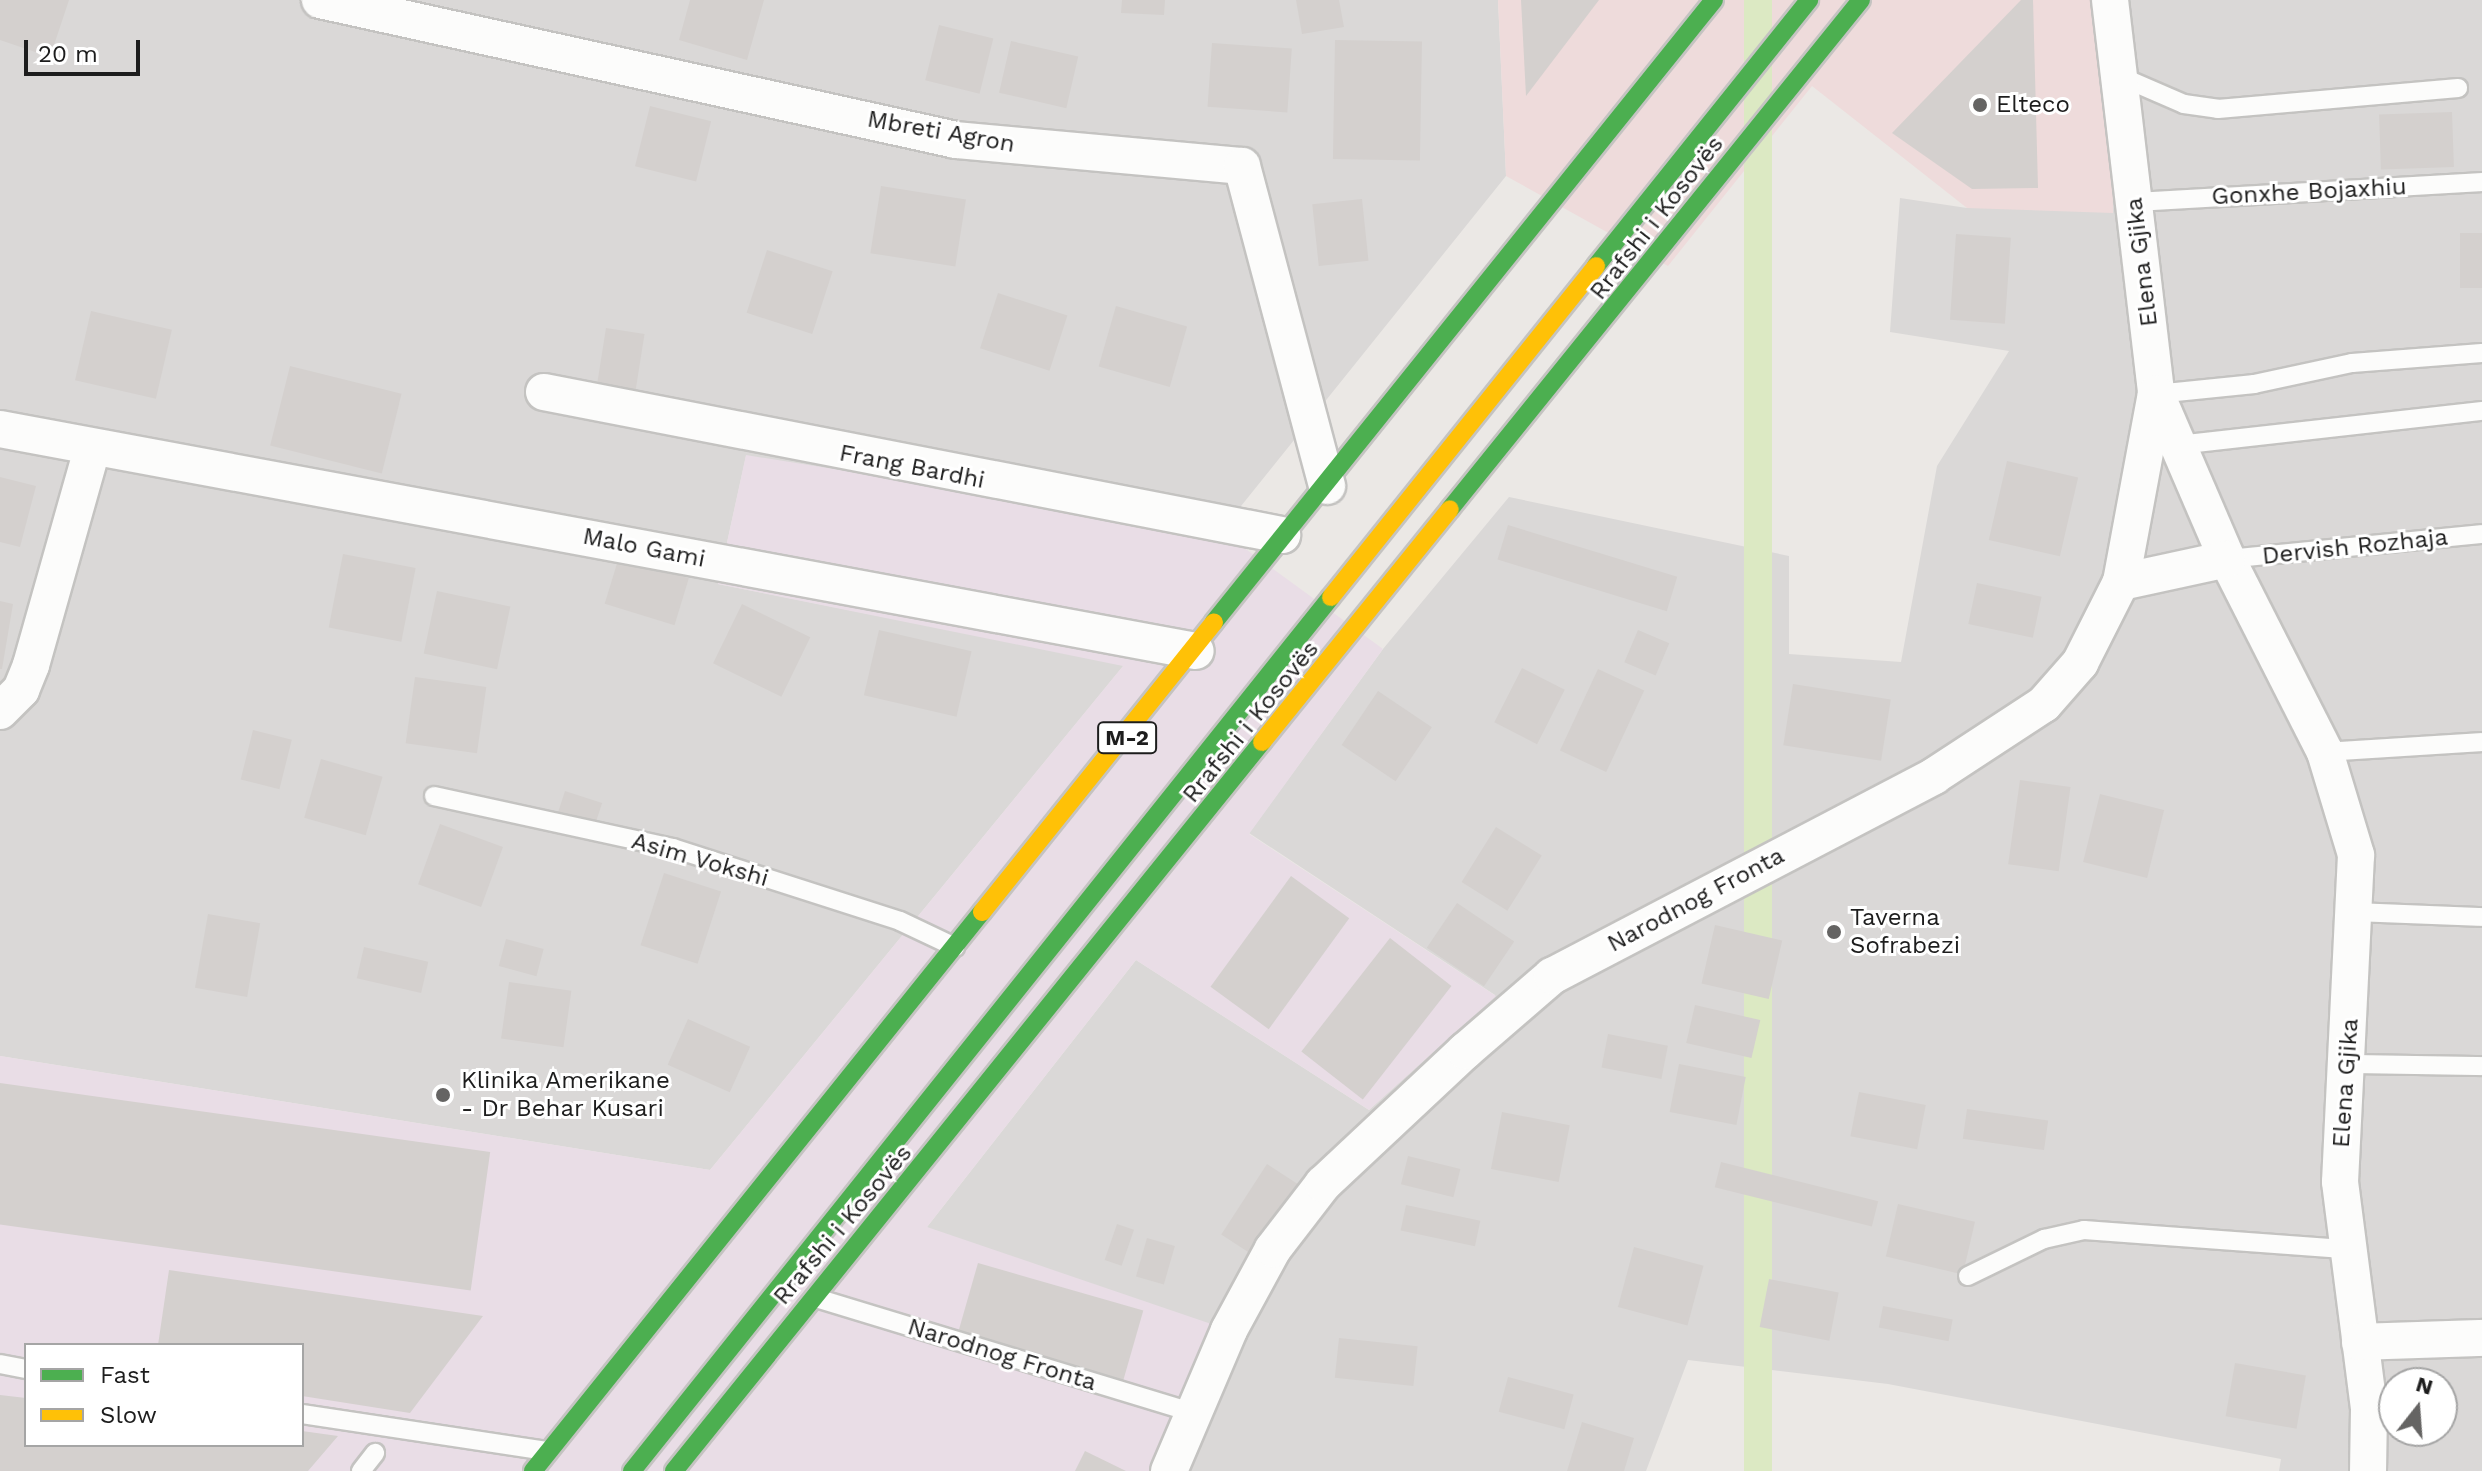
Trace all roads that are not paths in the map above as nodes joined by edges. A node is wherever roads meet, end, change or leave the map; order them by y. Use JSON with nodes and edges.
{"nodes":[{"id":1,"x":320,"y":0,"type":"edge"},
{"id":2,"x":1714,"y":0,"type":"edge"},
{"id":3,"x":1809,"y":0,"type":"edge"},
{"id":4,"x":1861,"y":0,"type":"edge"},
{"id":5,"x":2110,"y":0,"type":"edge"},
{"id":6,"x":2117,"y":75,"type":"junction"},
{"id":7,"x":2458,"y":88,"type":"dead end"},
{"id":8,"x":2482,"y":182,"type":"edge"},
{"id":9,"x":2136,"y":202,"type":"junction"},
{"id":10,"x":2482,"y":353,"type":"edge"},
{"id":11,"x":544,"y":392,"type":"dead end"},
{"id":12,"x":2156,"y":394,"type":"junction"},
{"id":13,"x":2482,"y":411,"type":"edge"},
{"id":14,"x":0,"y":429,"type":"edge"},
{"id":15,"x":2178,"y":445,"type":"junction"},
{"id":16,"x":92,"y":449,"type":"junction"},
{"id":17,"x":1327,"y":486,"type":"junction"},
{"id":18,"x":2482,"y":534,"type":"edge"},
{"id":19,"x":1282,"y":535,"type":"junction"},
{"id":20,"x":2227,"y":559,"type":"junction"},
{"id":21,"x":2121,"y":582,"type":"junction"},
{"id":22,"x":1196,"y":651,"type":"junction"},
{"id":23,"x":0,"y":711,"type":"edge"},
{"id":24,"x":2482,"y":742,"type":"edge"},
{"id":25,"x":2325,"y":752,"type":"junction"},
{"id":26,"x":434,"y":796,"type":"dead end"},
{"id":27,"x":2357,"y":912,"type":"junction"},
{"id":28,"x":2482,"y":917,"type":"edge"},
{"id":29,"x":958,"y":948,"type":"junction"},
{"id":30,"x":2348,"y":1064,"type":"junction"},
{"id":31,"x":2482,"y":1066,"type":"edge"},
{"id":32,"x":2343,"y":1249,"type":"junction"},
{"id":33,"x":1968,"y":1276,"type":"dead end"},
{"id":34,"x":814,"y":1297,"type":"junction"},
{"id":35,"x":2482,"y":1338,"type":"edge"},
{"id":36,"x":2360,"y":1342,"type":"junction"},
{"id":37,"x":0,"y":1364,"type":"edge"},
{"id":38,"x":24,"y":1369,"type":"edge"},
{"id":39,"x":1191,"y":1412,"type":"junction"},
{"id":40,"x":304,"y":1414,"type":"edge"},
{"id":41,"x":549,"y":1451,"type":"junction"},
{"id":42,"x":375,"y":1453,"type":"dead end"},
{"id":43,"x":361,"y":1471,"type":"edge"},
{"id":44,"x":533,"y":1471,"type":"edge"},
{"id":45,"x":632,"y":1471,"type":"edge"},
{"id":46,"x":674,"y":1471,"type":"edge"},
{"id":47,"x":1169,"y":1471,"type":"edge"},
{"id":48,"x":2368,"y":1471,"type":"edge"}],
"edges":[{"from":1,"to":17,"type":"street","name":"Mbreti Agron"},
{"from":2,"to":17,"type":"main road","number":"M-2"},
{"from":3,"to":45,"type":"main road","name":"Rrafshi i Kosovës"},
{"from":4,"to":34,"type":"main road","name":"Rrafshi i Kosovës"},
{"from":5,"to":6,"type":"street","name":"Elena Gjika"},
{"from":6,"to":7,"type":"lane"},
{"from":6,"to":9,"type":"street","name":"Elena Gjika"},
{"from":8,"to":9,"type":"lane","name":"Gonxhe Bojaxhiu"},
{"from":9,"to":12,"type":"street","name":"Elena Gjika"},
{"from":10,"to":12,"type":"lane"},
{"from":11,"to":19,"type":"street","name":"Frang Bardhi"},
{"from":12,"to":15,"type":"street","name":"Elena Gjika"},
{"from":12,"to":21,"type":"street","name":"Narodnog Fronta"},
{"from":13,"to":15,"type":"lane"},
{"from":14,"to":16,"type":"street","name":"Malo Gami"},
{"from":15,"to":20,"type":"street","name":"Elena Gjika"},
{"from":16,"to":22,"type":"street","name":"Malo Gami"},
{"from":16,"to":23,"type":"street"},
{"from":17,"to":19,"type":"main road","number":"M-2"},
{"from":18,"to":20,"type":"lane","name":"Dervish Rozhaja"},
{"from":19,"to":22,"type":"main road","number":"M-2"},
{"from":20,"to":21,"type":"street"},
{"from":20,"to":25,"type":"street","name":"Elena Gjika"},
{"from":21,"to":39,"type":"street","name":"Narodnog Fronta"},
{"from":22,"to":29,"type":"main road","number":"M-2"},
{"from":24,"to":25,"type":"lane"},
{"from":25,"to":27,"type":"street","name":"Elena Gjika"},
{"from":26,"to":29,"type":"lane","name":"Asim Vokshi"},
{"from":27,"to":28,"type":"lane"},
{"from":27,"to":30,"type":"street","name":"Elena Gjika"},
{"from":29,"to":41,"type":"main road","number":"M-2"},
{"from":30,"to":31,"type":"lane"},
{"from":30,"to":32,"type":"street","name":"Elena Gjika"},
{"from":32,"to":33,"type":"lane"},
{"from":32,"to":36,"type":"street","name":"Elena Gjika"},
{"from":34,"to":39,"type":"lane","name":"Narodnog Fronta"},
{"from":34,"to":46,"type":"main road","name":"Rrafshi i Kosovës"},
{"from":35,"to":36,"type":"street"},
{"from":36,"to":48,"type":"street","name":"Elena Gjika"},
{"from":37,"to":38,"type":"lane"},
{"from":39,"to":47,"type":"street","name":"Narodnog Fronta"},
{"from":40,"to":41,"type":"lane"},
{"from":41,"to":44,"type":"main road","number":"M-2"},
{"from":42,"to":43,"type":"lane"}]}
